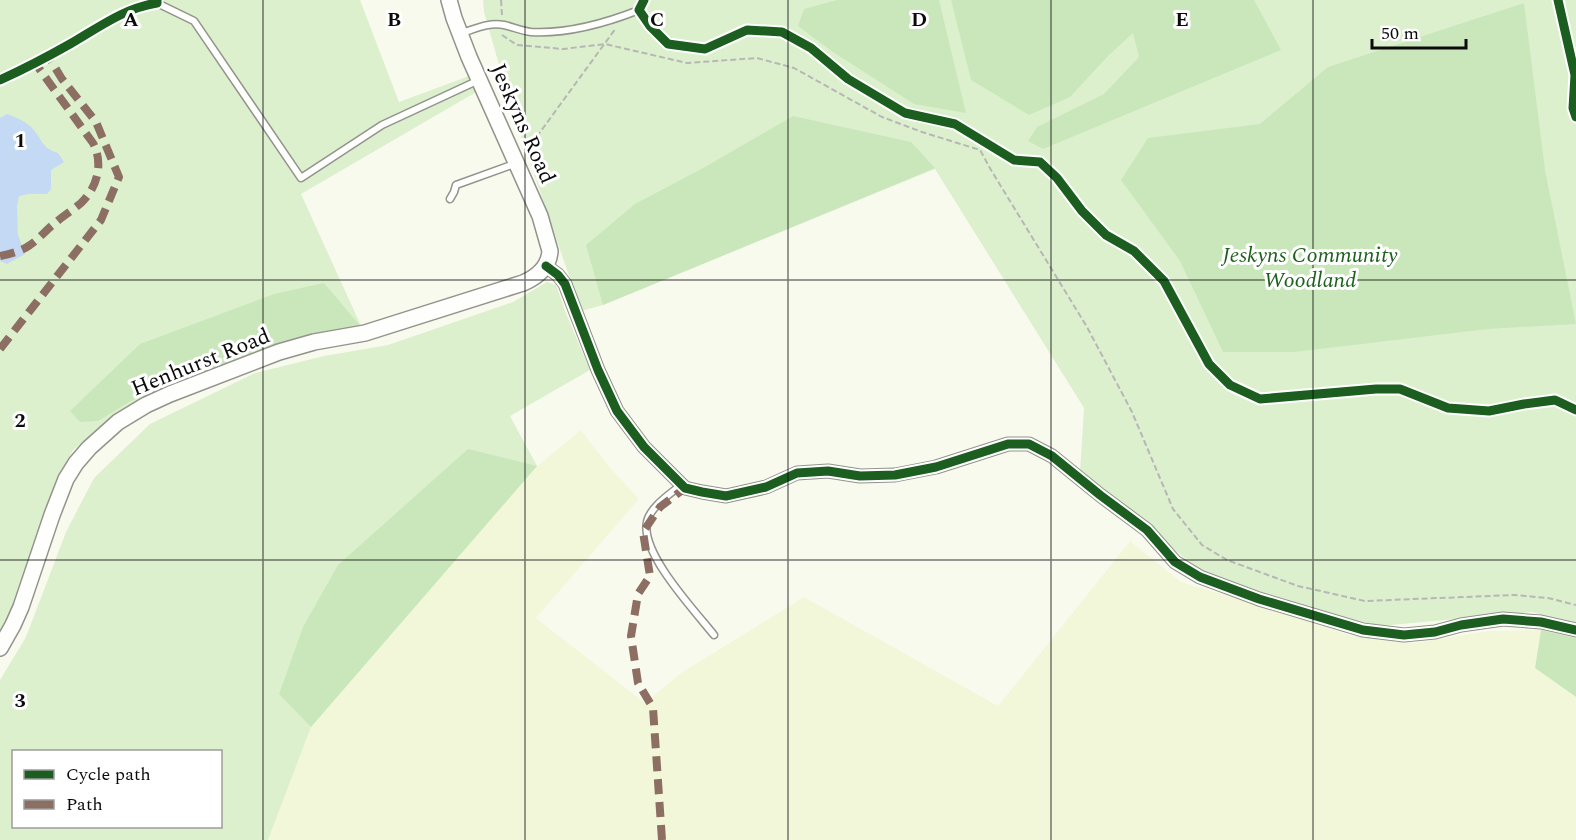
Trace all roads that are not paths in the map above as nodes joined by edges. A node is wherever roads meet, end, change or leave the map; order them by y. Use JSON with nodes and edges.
{"nodes":[{"id":1,"x":449,"y":0,"type":"edge"},
{"id":2,"x":157,"y":3,"type":"dead end"},
{"id":3,"x":639,"y":10,"type":"dead end"},
{"id":4,"x":459,"y":33,"type":"junction"},
{"id":5,"x":479,"y":80,"type":"junction"},
{"id":6,"x":515,"y":158,"type":"junction"},
{"id":7,"x":450,"y":199,"type":"dead end"},
{"id":8,"x":546,"y":266,"type":"junction"},
{"id":9,"x":682,"y":484,"type":"junction"},
{"id":10,"x":1576,"y":630,"type":"edge"},
{"id":11,"x":714,"y":635,"type":"dead end"},
{"id":12,"x":0,"y":648,"type":"edge"}],
"edges":[{"from":1,"to":4,"type":"street","name":"Jeskyns Road"},
{"from":2,"to":5,"type":"lane"},
{"from":3,"to":4,"type":"lane"},
{"from":4,"to":5,"type":"street","name":"Jeskyns Road"},
{"from":5,"to":6,"type":"street","name":"Jeskyns Road"},
{"from":6,"to":7,"type":"lane"},
{"from":6,"to":8,"type":"street","name":"Jeskyns Road"},
{"from":8,"to":9,"type":"street"},
{"from":8,"to":12,"type":"street","name":"Henhurst Road"},
{"from":9,"to":10,"type":"street"},
{"from":9,"to":11,"type":"lane"}]}
